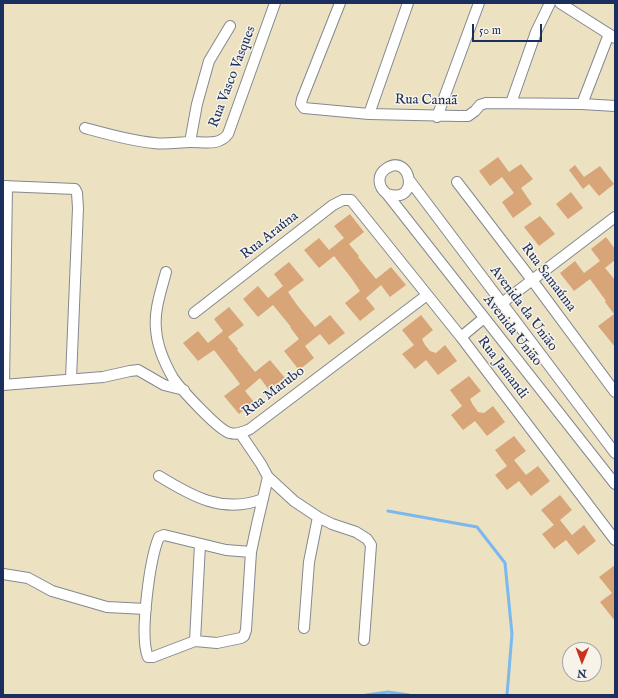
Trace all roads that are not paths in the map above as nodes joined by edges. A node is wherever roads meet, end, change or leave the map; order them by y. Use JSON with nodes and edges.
{"nodes":[{"id":1,"x":275,"y":3,"type":"edge"},
{"id":2,"x":340,"y":3,"type":"edge"},
{"id":3,"x":408,"y":3,"type":"edge"},
{"id":4,"x":479,"y":3,"type":"edge"},
{"id":5,"x":550,"y":3,"type":"edge"},
{"id":6,"x":560,"y":3,"type":"edge"},
{"id":7,"x":230,"y":26,"type":"dead end"},
{"id":8,"x":612,"y":36,"type":"edge"},
{"id":9,"x":511,"y":103,"type":"junction"},
{"id":10,"x":582,"y":104,"type":"junction"},
{"id":11,"x":615,"y":106,"type":"edge"},
{"id":12,"x":368,"y":114,"type":"junction"},
{"id":13,"x":437,"y":117,"type":"junction"},
{"id":14,"x":85,"y":128,"type":"dead end"},
{"id":15,"x":190,"y":142,"type":"junction"},
{"id":16,"x":410,"y":181,"type":"junction"},
{"id":17,"x":457,"y":182,"type":"dead end"},
{"id":18,"x":5,"y":186,"type":"edge"},
{"id":19,"x":387,"y":194,"type":"junction"},
{"id":20,"x":362,"y":215,"type":"joint"},
{"id":21,"x":615,"y":217,"type":"edge"},
{"id":22,"x":166,"y":272,"type":"dead end"},
{"id":23,"x":532,"y":280,"type":"junction"},
{"id":24,"x":427,"y":295,"type":"junction"},
{"id":25,"x":502,"y":303,"type":"junction"},
{"id":26,"x":194,"y":313,"type":"dead end"},
{"id":27,"x":484,"y":318,"type":"junction"},
{"id":28,"x":460,"y":337,"type":"junction"},
{"id":29,"x":71,"y":379,"type":"junction"},
{"id":30,"x":3,"y":385,"type":"edge"},
{"id":31,"x":613,"y":385,"type":"edge"},
{"id":32,"x":184,"y":390,"type":"junction"},
{"id":33,"x":240,"y":433,"type":"junction"},
{"id":34,"x":615,"y":453,"type":"edge"},
{"id":35,"x":159,"y":476,"type":"dead end"},
{"id":36,"x":268,"y":477,"type":"junction"},
{"id":37,"x":615,"y":484,"type":"edge"},
{"id":38,"x":263,"y":499,"type":"junction"},
{"id":39,"x":318,"y":517,"type":"junction"},
{"id":40,"x":615,"y":540,"type":"edge"},
{"id":41,"x":200,"y":544,"type":"junction"},
{"id":42,"x":252,"y":552,"type":"junction"},
{"id":43,"x":3,"y":574,"type":"edge"},
{"id":44,"x":146,"y":609,"type":"junction"},
{"id":45,"x":304,"y":628,"type":"dead end"},
{"id":46,"x":364,"y":640,"type":"dead end"},
{"id":47,"x":195,"y":641,"type":"junction"}],
"edges":[{"from":1,"to":15,"type":"street","name":"Rua Vasco Vasques"},
{"from":2,"to":12,"type":"street","name":"Rua Canaã"},
{"from":3,"to":12,"type":"street"},
{"from":4,"to":13,"type":"street"},
{"from":5,"to":9,"type":"street"},
{"from":6,"to":8,"type":"street"},
{"from":7,"to":15,"type":"street"},
{"from":8,"to":10,"type":"street"},
{"from":9,"to":10,"type":"street","name":"Rua Canaã"},
{"from":9,"to":13,"type":"street","name":"Rua Canaã"},
{"from":10,"to":11,"type":"street","name":"Rua Canaã"},
{"from":12,"to":13,"type":"street","name":"Rua Canaã"},
{"from":14,"to":15,"type":"street","name":"Rua Vasco Vasques"},
{"from":16,"to":19,"type":"street"},
{"from":16,"to":19,"type":"street","name":"Avenida da União"},
{"from":16,"to":25,"type":"street","name":"Avenida da União"},
{"from":17,"to":23,"type":"street","name":"Rua Samaúma"},
{"from":18,"to":29,"type":"street"},
{"from":18,"to":30,"type":"street"},
{"from":19,"to":27,"type":"street","name":"Avenida União"},
{"from":20,"to":24,"type":"street","name":"Rua Jamandi"},
{"from":20,"to":26,"type":"street","name":"Rua Araúna"},
{"from":21,"to":23,"type":"street"},
{"from":22,"to":32,"type":"street","name":"Rua Marubo"},
{"from":23,"to":25,"type":"street"},
{"from":23,"to":31,"type":"street","name":"Rua Samaúma"},
{"from":24,"to":28,"type":"street","name":"Rua Jamandi"},
{"from":24,"to":33,"type":"street","name":"Rua Marubo"},
{"from":25,"to":34,"type":"street","name":"Avenida da União"},
{"from":27,"to":28,"type":"street"},
{"from":27,"to":37,"type":"street","name":"Avenida União"},
{"from":28,"to":40,"type":"street","name":"Rua Jamandi"},
{"from":29,"to":30,"type":"street"},
{"from":29,"to":32,"type":"street"},
{"from":32,"to":33,"type":"street","name":"Rua Marubo"},
{"from":33,"to":36,"type":"street"},
{"from":35,"to":38,"type":"street"},
{"from":36,"to":38,"type":"street"},
{"from":36,"to":39,"type":"street"},
{"from":38,"to":42,"type":"street"},
{"from":39,"to":45,"type":"street"},
{"from":39,"to":46,"type":"street"},
{"from":41,"to":42,"type":"street"},
{"from":41,"to":44,"type":"street"},
{"from":41,"to":47,"type":"street"},
{"from":42,"to":47,"type":"street"},
{"from":43,"to":44,"type":"street"},
{"from":44,"to":47,"type":"street"}]}
